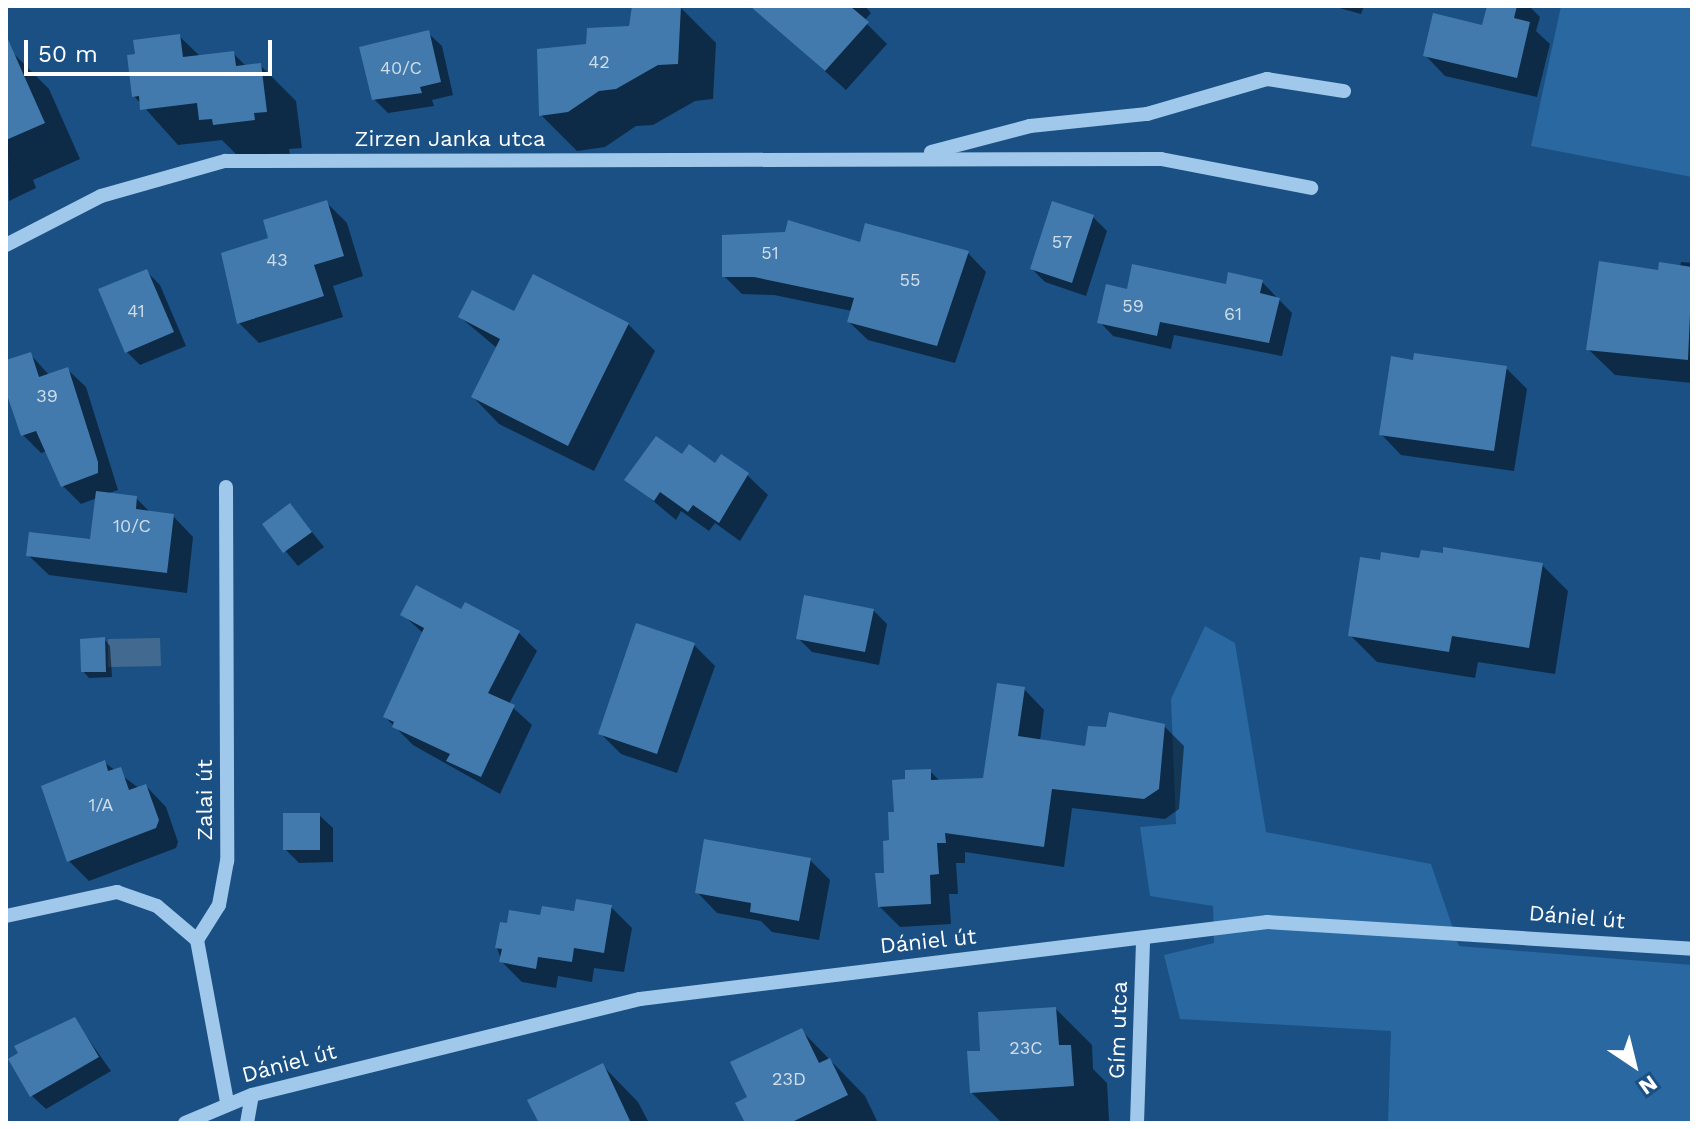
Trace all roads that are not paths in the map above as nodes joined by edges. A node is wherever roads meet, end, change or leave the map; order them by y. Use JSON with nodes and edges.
{"nodes":[{"id":1,"x":1344,"y":91,"type":"dead end"},
{"id":2,"x":911,"y":157,"type":"junction"},
{"id":3,"x":1311,"y":188,"type":"dead end"},
{"id":4,"x":6,"y":245,"type":"edge"},
{"id":5,"x":226,"y":487,"type":"dead end"},
{"id":6,"x":6,"y":916,"type":"edge"},
{"id":7,"x":1143,"y":939,"type":"junction"},
{"id":8,"x":197,"y":940,"type":"junction"},
{"id":9,"x":1692,"y":949,"type":"edge"},
{"id":10,"x":252,"y":1095,"type":"junction"},
{"id":11,"x":227,"y":1102,"type":"junction"},
{"id":12,"x":185,"y":1123,"type":"edge"},
{"id":13,"x":247,"y":1123,"type":"edge"},
{"id":14,"x":1137,"y":1123,"type":"edge"}],
"edges":[{"from":1,"to":2,"type":"street","name":"Zirzen Janka utca"},
{"from":2,"to":3,"type":"street","name":"Zirzen Janka utca"},
{"from":2,"to":4,"type":"street","name":"Zirzen Janka utca"},
{"from":5,"to":8,"type":"street","name":"Zalai út"},
{"from":6,"to":8,"type":"street"},
{"from":7,"to":9,"type":"street","name":"Dániel út"},
{"from":7,"to":10,"type":"street","name":"Dániel út"},
{"from":7,"to":14,"type":"street","name":"Gím utca"},
{"from":8,"to":11,"type":"street"},
{"from":10,"to":11,"type":"street","name":"Dániel út"},
{"from":10,"to":13,"type":"street"},
{"from":11,"to":12,"type":"street","name":"Dániel út"}]}
